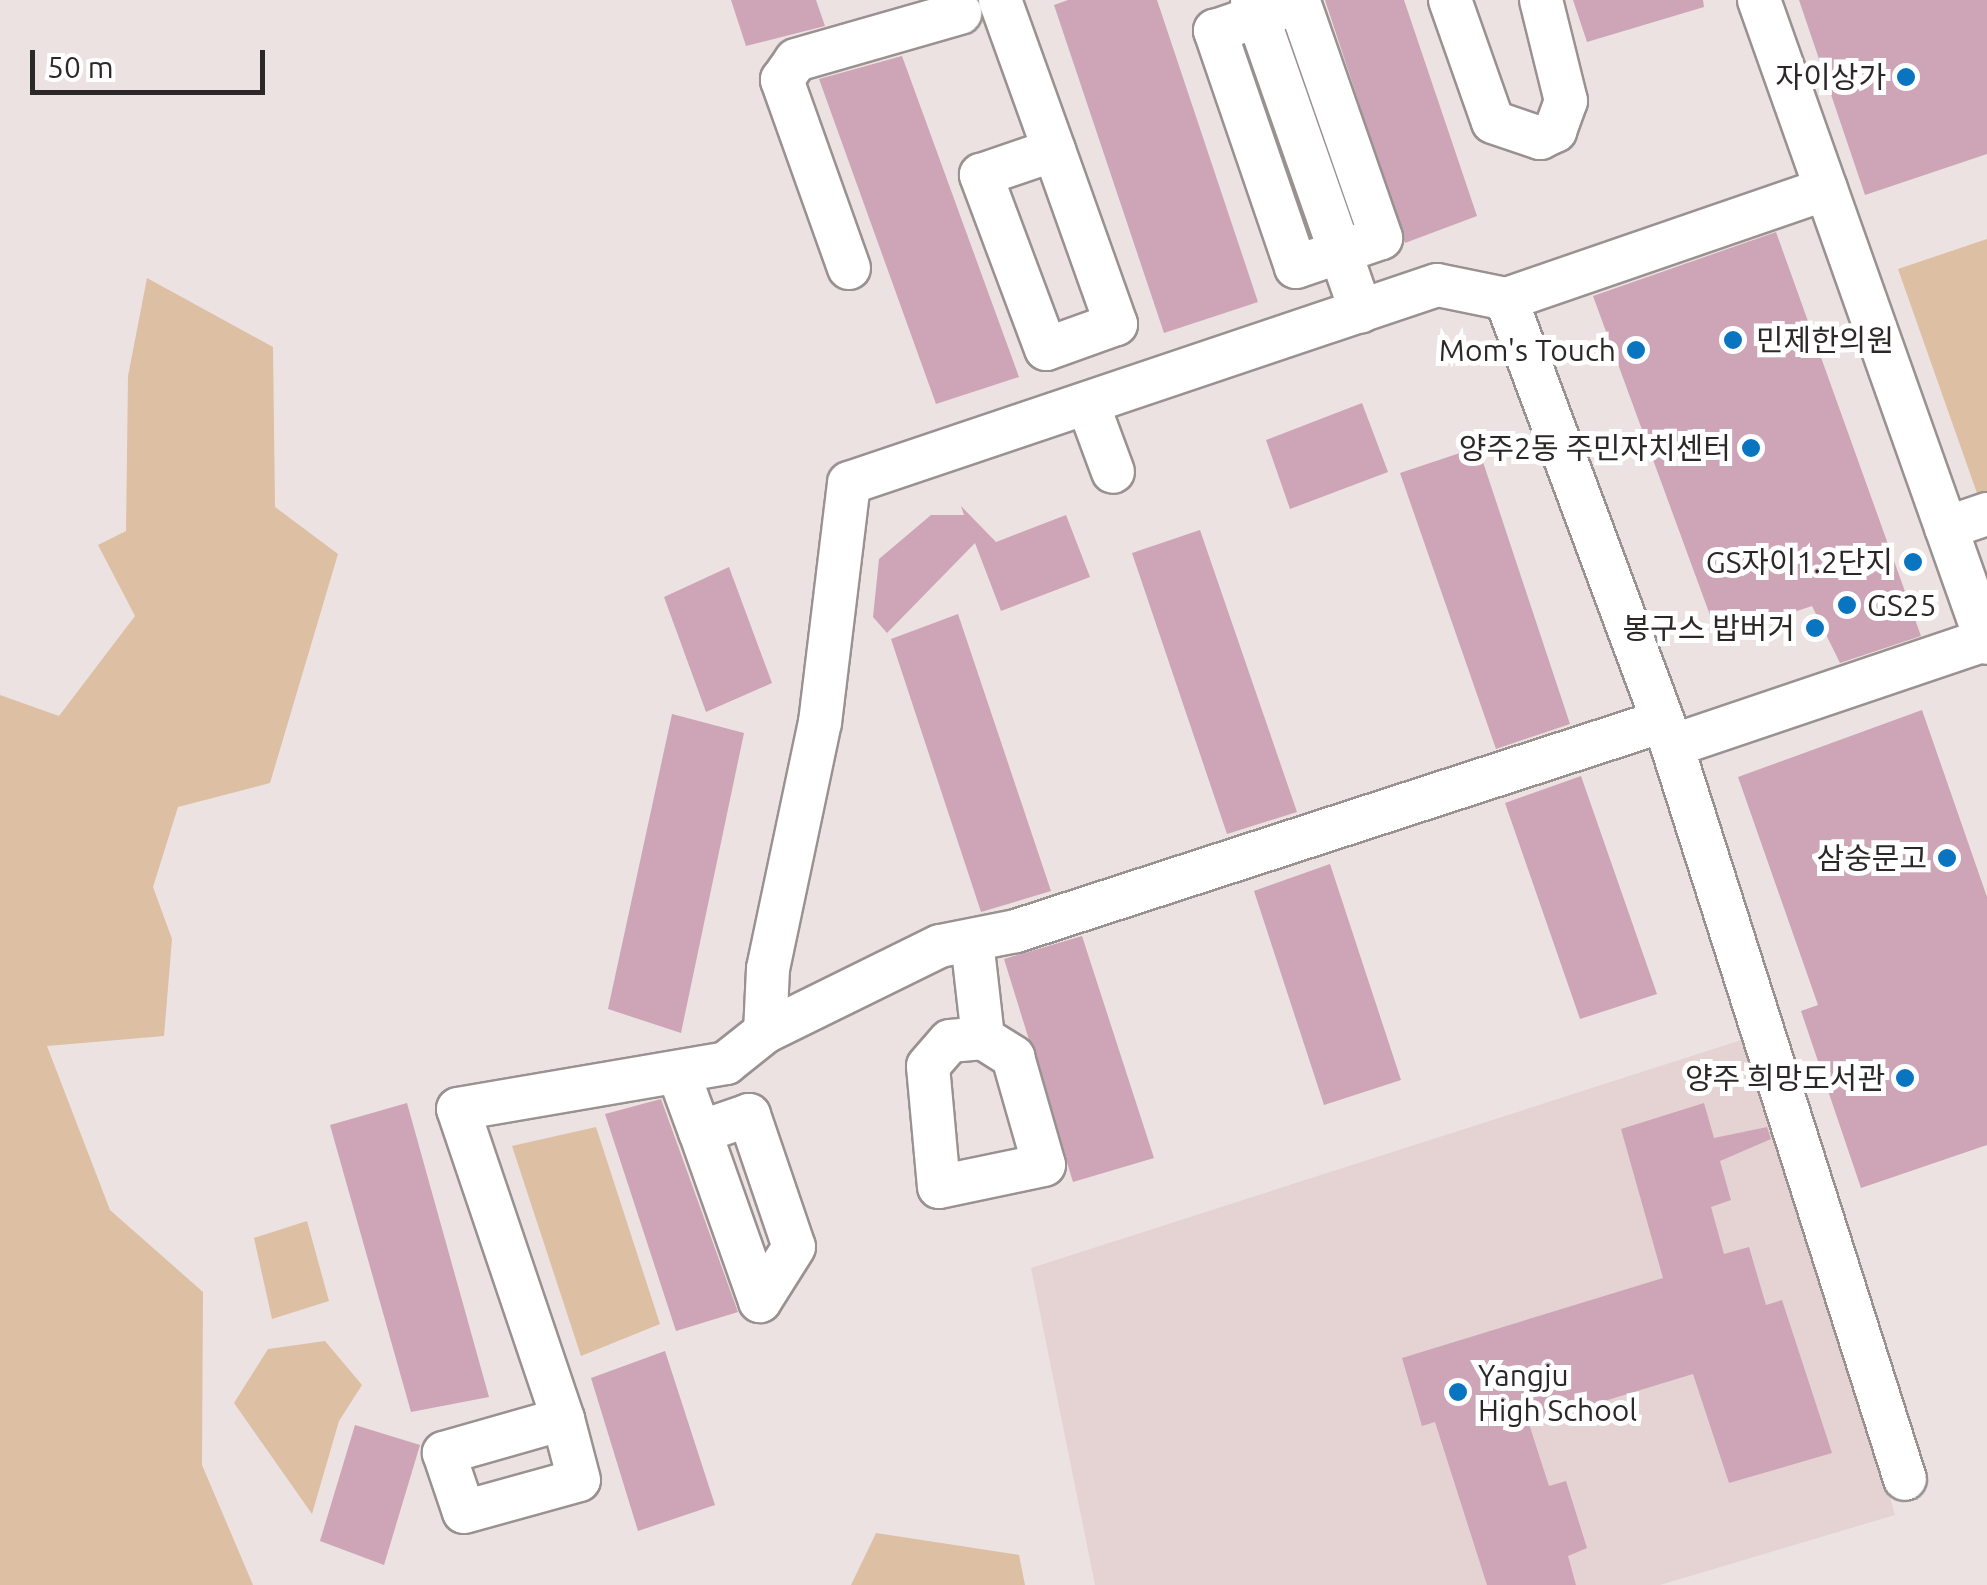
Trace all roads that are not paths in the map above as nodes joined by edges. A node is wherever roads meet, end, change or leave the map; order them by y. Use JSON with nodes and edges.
{"nodes":[{"id":1,"x":1450,"y":0,"type":"edge"},
{"id":2,"x":1542,"y":0,"type":"edge"},
{"id":3,"x":1759,"y":0,"type":"edge"},
{"id":4,"x":979,"y":3,"type":"edge"},
{"id":5,"x":1255,"y":8,"type":"edge"},
{"id":6,"x":1054,"y":150,"type":"dead end"},
{"id":7,"x":1826,"y":189,"type":"junction"},
{"id":8,"x":849,"y":268,"type":"dead end"},
{"id":9,"x":1506,"y":299,"type":"junction"},
{"id":10,"x":1361,"y":312,"type":"junction"},
{"id":11,"x":1089,"y":407,"type":"junction"},
{"id":12,"x":1113,"y":472,"type":"dead end"},
{"id":13,"x":1987,"y":514,"type":"edge"},
{"id":14,"x":1946,"y":528,"type":"junction"},
{"id":15,"x":1986,"y":642,"type":"edge"},
{"id":16,"x":1668,"y":733,"type":"junction"},
{"id":17,"x":972,"y":941,"type":"junction"},
{"id":18,"x":766,"y":1032,"type":"junction"},
{"id":19,"x":982,"y":1038,"type":"dead end"},
{"id":20,"x":678,"y":1072,"type":"junction"},
{"id":21,"x":700,"y":1132,"type":"dead end"},
{"id":22,"x":563,"y":1419,"type":"dead end"},
{"id":23,"x":1906,"y":1480,"type":"dead end"}],
"edges":[{"from":1,"to":2,"type":"street"},
{"from":3,"to":7,"type":"street"},
{"from":4,"to":6,"type":"street"},
{"from":4,"to":8,"type":"street"},
{"from":5,"to":10,"type":"street"},
{"from":7,"to":9,"type":"street"},
{"from":7,"to":14,"type":"street"},
{"from":9,"to":10,"type":"street"},
{"from":9,"to":16,"type":"street"},
{"from":10,"to":11,"type":"street"},
{"from":11,"to":12,"type":"street"},
{"from":11,"to":18,"type":"street"},
{"from":13,"to":14,"type":"street"},
{"from":14,"to":15,"type":"street"},
{"from":15,"to":16,"type":"street"},
{"from":16,"to":17,"type":"street"},
{"from":16,"to":23,"type":"street"},
{"from":17,"to":18,"type":"street"},
{"from":17,"to":19,"type":"street"},
{"from":18,"to":20,"type":"street"},
{"from":20,"to":21,"type":"street"},
{"from":20,"to":22,"type":"street"}]}
